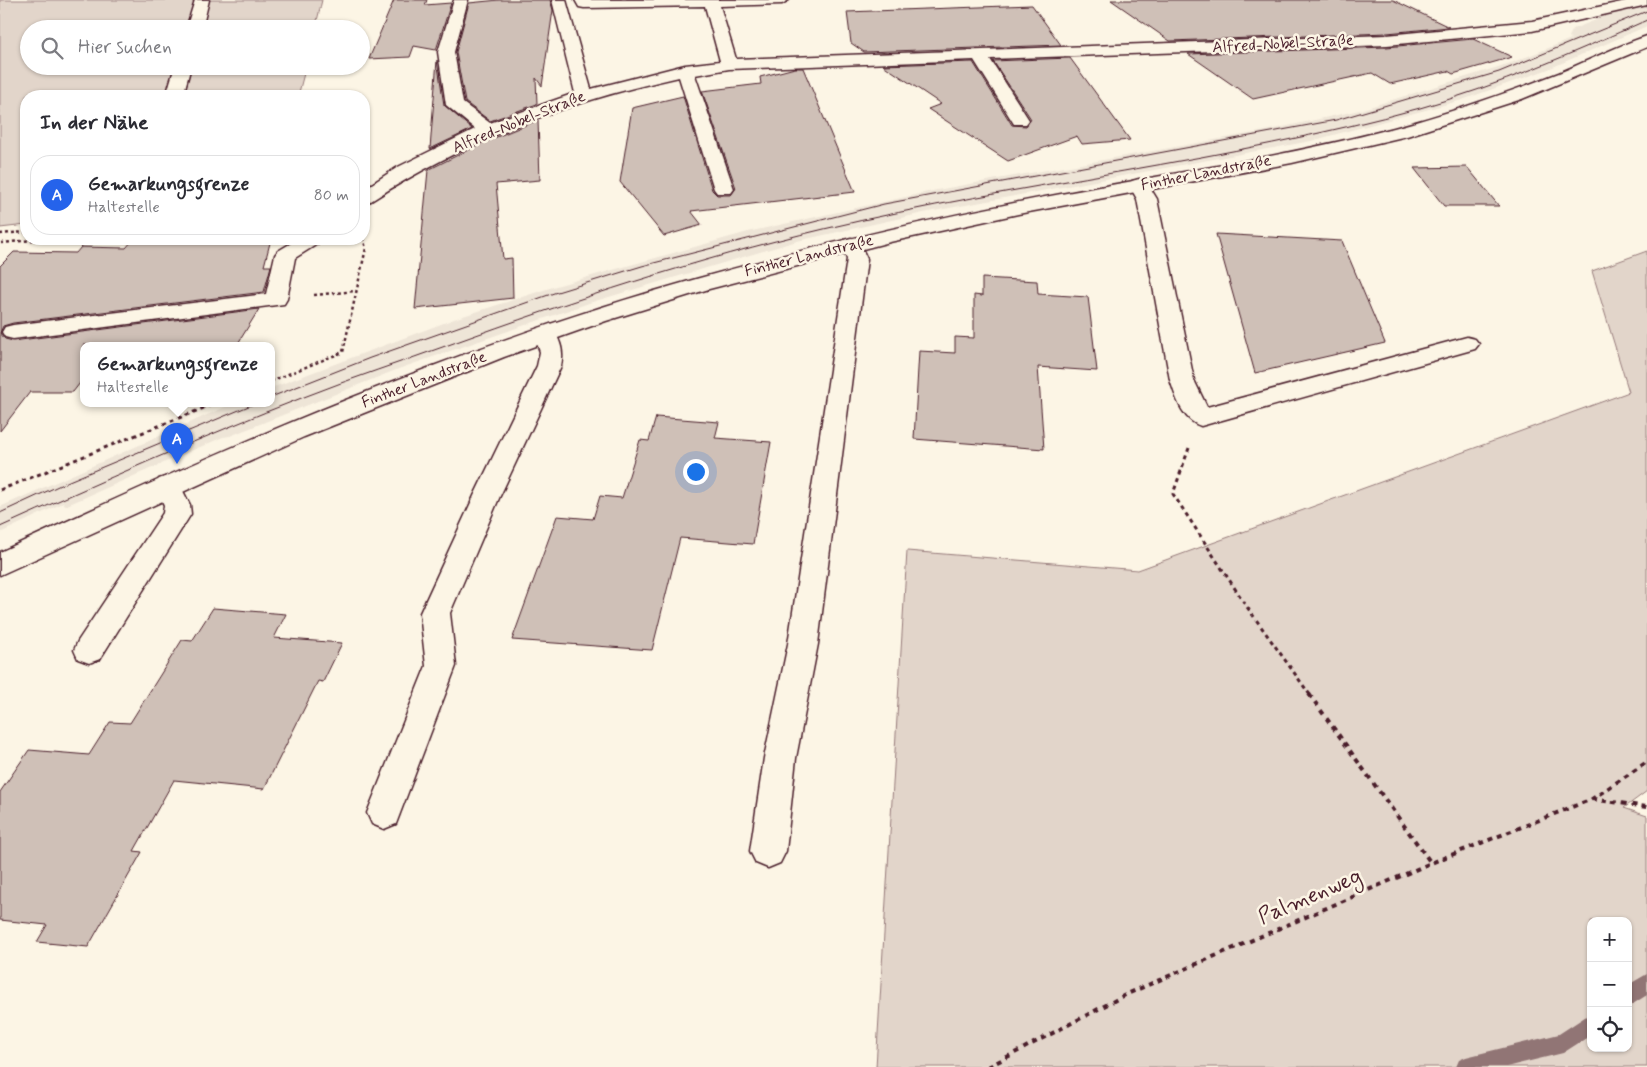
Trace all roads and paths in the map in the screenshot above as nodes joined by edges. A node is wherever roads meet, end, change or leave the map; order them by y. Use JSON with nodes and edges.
{"nodes":[{"id":1,"x":202,"y":0,"type":"edge"},
{"id":2,"x":461,"y":0,"type":"edge"},
{"id":3,"x":559,"y":0,"type":"edge"},
{"id":4,"x":582,"y":0,"type":"edge"},
{"id":5,"x":782,"y":0,"type":"edge"},
{"id":6,"x":711,"y":1,"type":"edge"},
{"id":7,"x":1647,"y":1,"type":"edge"},
{"id":8,"x":196,"y":20,"type":"edge"},
{"id":9,"x":1647,"y":41,"type":"edge"},
{"id":10,"x":978,"y":54,"type":"junction"},
{"id":11,"x":729,"y":64,"type":"junction"},
{"id":12,"x":684,"y":70,"type":"junction"},
{"id":13,"x":181,"y":75,"type":"edge"},
{"id":14,"x":177,"y":90,"type":"edge"},
{"id":15,"x":584,"y":95,"type":"junction"},
{"id":16,"x":1020,"y":120,"type":"dead end"},
{"id":17,"x":488,"y":130,"type":"junction"},
{"id":18,"x":1139,"y":185,"type":"junction"},
{"id":19,"x":724,"y":189,"type":"dead end"},
{"id":20,"x":370,"y":193,"type":"edge"},
{"id":21,"x":20,"y":232,"type":"edge"},
{"id":22,"x":0,"y":234,"type":"edge"},
{"id":23,"x":20,"y":241,"type":"edge"},
{"id":24,"x":1,"y":243,"type":"edge"},
{"id":25,"x":851,"y":244,"type":"junction"},
{"id":26,"x":302,"y":245,"type":"edge"},
{"id":27,"x":365,"y":245,"type":"edge"},
{"id":28,"x":13,"y":332,"type":"dead end"},
{"id":29,"x":545,"y":334,"type":"junction"},
{"id":30,"x":1467,"y":344,"type":"dead end"},
{"id":31,"x":275,"y":379,"type":"edge"},
{"id":32,"x":206,"y":407,"type":"edge"},
{"id":33,"x":1201,"y":417,"type":"junction"},
{"id":34,"x":168,"y":486,"type":"junction"},
{"id":35,"x":0,"y":490,"type":"edge"},
{"id":36,"x":0,"y":564,"type":"edge"},
{"id":37,"x":89,"y":650,"type":"dead end"},
{"id":38,"x":1647,"y":762,"type":"edge"},
{"id":39,"x":1592,"y":799,"type":"junction"},
{"id":40,"x":1647,"y":807,"type":"edge"},
{"id":41,"x":384,"y":813,"type":"dead end"},
{"id":42,"x":768,"y":851,"type":"dead end"},
{"id":43,"x":1431,"y":863,"type":"junction"},
{"id":44,"x":988,"y":1067,"type":"edge"}],
"edges":[{"from":1,"to":8,"type":"street"},
{"from":2,"to":17,"type":"street"},
{"from":3,"to":15,"type":"street"},
{"from":4,"to":6,"type":"street"},
{"from":5,"to":6,"type":"street"},
{"from":6,"to":11,"type":"street"},
{"from":7,"to":10,"type":"street","name":"Alfred-Nobel-Straße"},
{"from":9,"to":18,"type":"street","name":"Finther Landstraße"},
{"from":10,"to":11,"type":"street","name":"Alfred-Nobel-Straße"},
{"from":10,"to":16,"type":"street"},
{"from":11,"to":12,"type":"street","name":"Alfred-Nobel-Straße"},
{"from":12,"to":15,"type":"street","name":"Alfred-Nobel-Straße"},
{"from":12,"to":19,"type":"street"},
{"from":13,"to":14,"type":"street"},
{"from":15,"to":17,"type":"street","name":"Alfred-Nobel-Straße"},
{"from":17,"to":20,"type":"street","name":"Alfred-Nobel-Straße"},
{"from":18,"to":25,"type":"street","name":"Finther Landstraße"},
{"from":18,"to":33,"type":"street"},
{"from":21,"to":22,"type":"path"},
{"from":23,"to":24,"type":"path"},
{"from":25,"to":29,"type":"street","name":"Finther Landstraße"},
{"from":25,"to":42,"type":"street"},
{"from":26,"to":28,"type":"street"},
{"from":27,"to":31,"type":"path"},
{"from":29,"to":34,"type":"street","name":"Finther Landstraße"},
{"from":29,"to":41,"type":"street"},
{"from":30,"to":33,"type":"street"},
{"from":32,"to":35,"type":"path"},
{"from":33,"to":43,"type":"path"},
{"from":34,"to":36,"type":"street","name":"Finther Landstraße"},
{"from":34,"to":37,"type":"street"},
{"from":38,"to":39,"type":"path","name":"Palmenweg"},
{"from":39,"to":40,"type":"path"},
{"from":39,"to":43,"type":"path","name":"Palmenweg"},
{"from":43,"to":44,"type":"path","name":"Palmenweg"}]}
